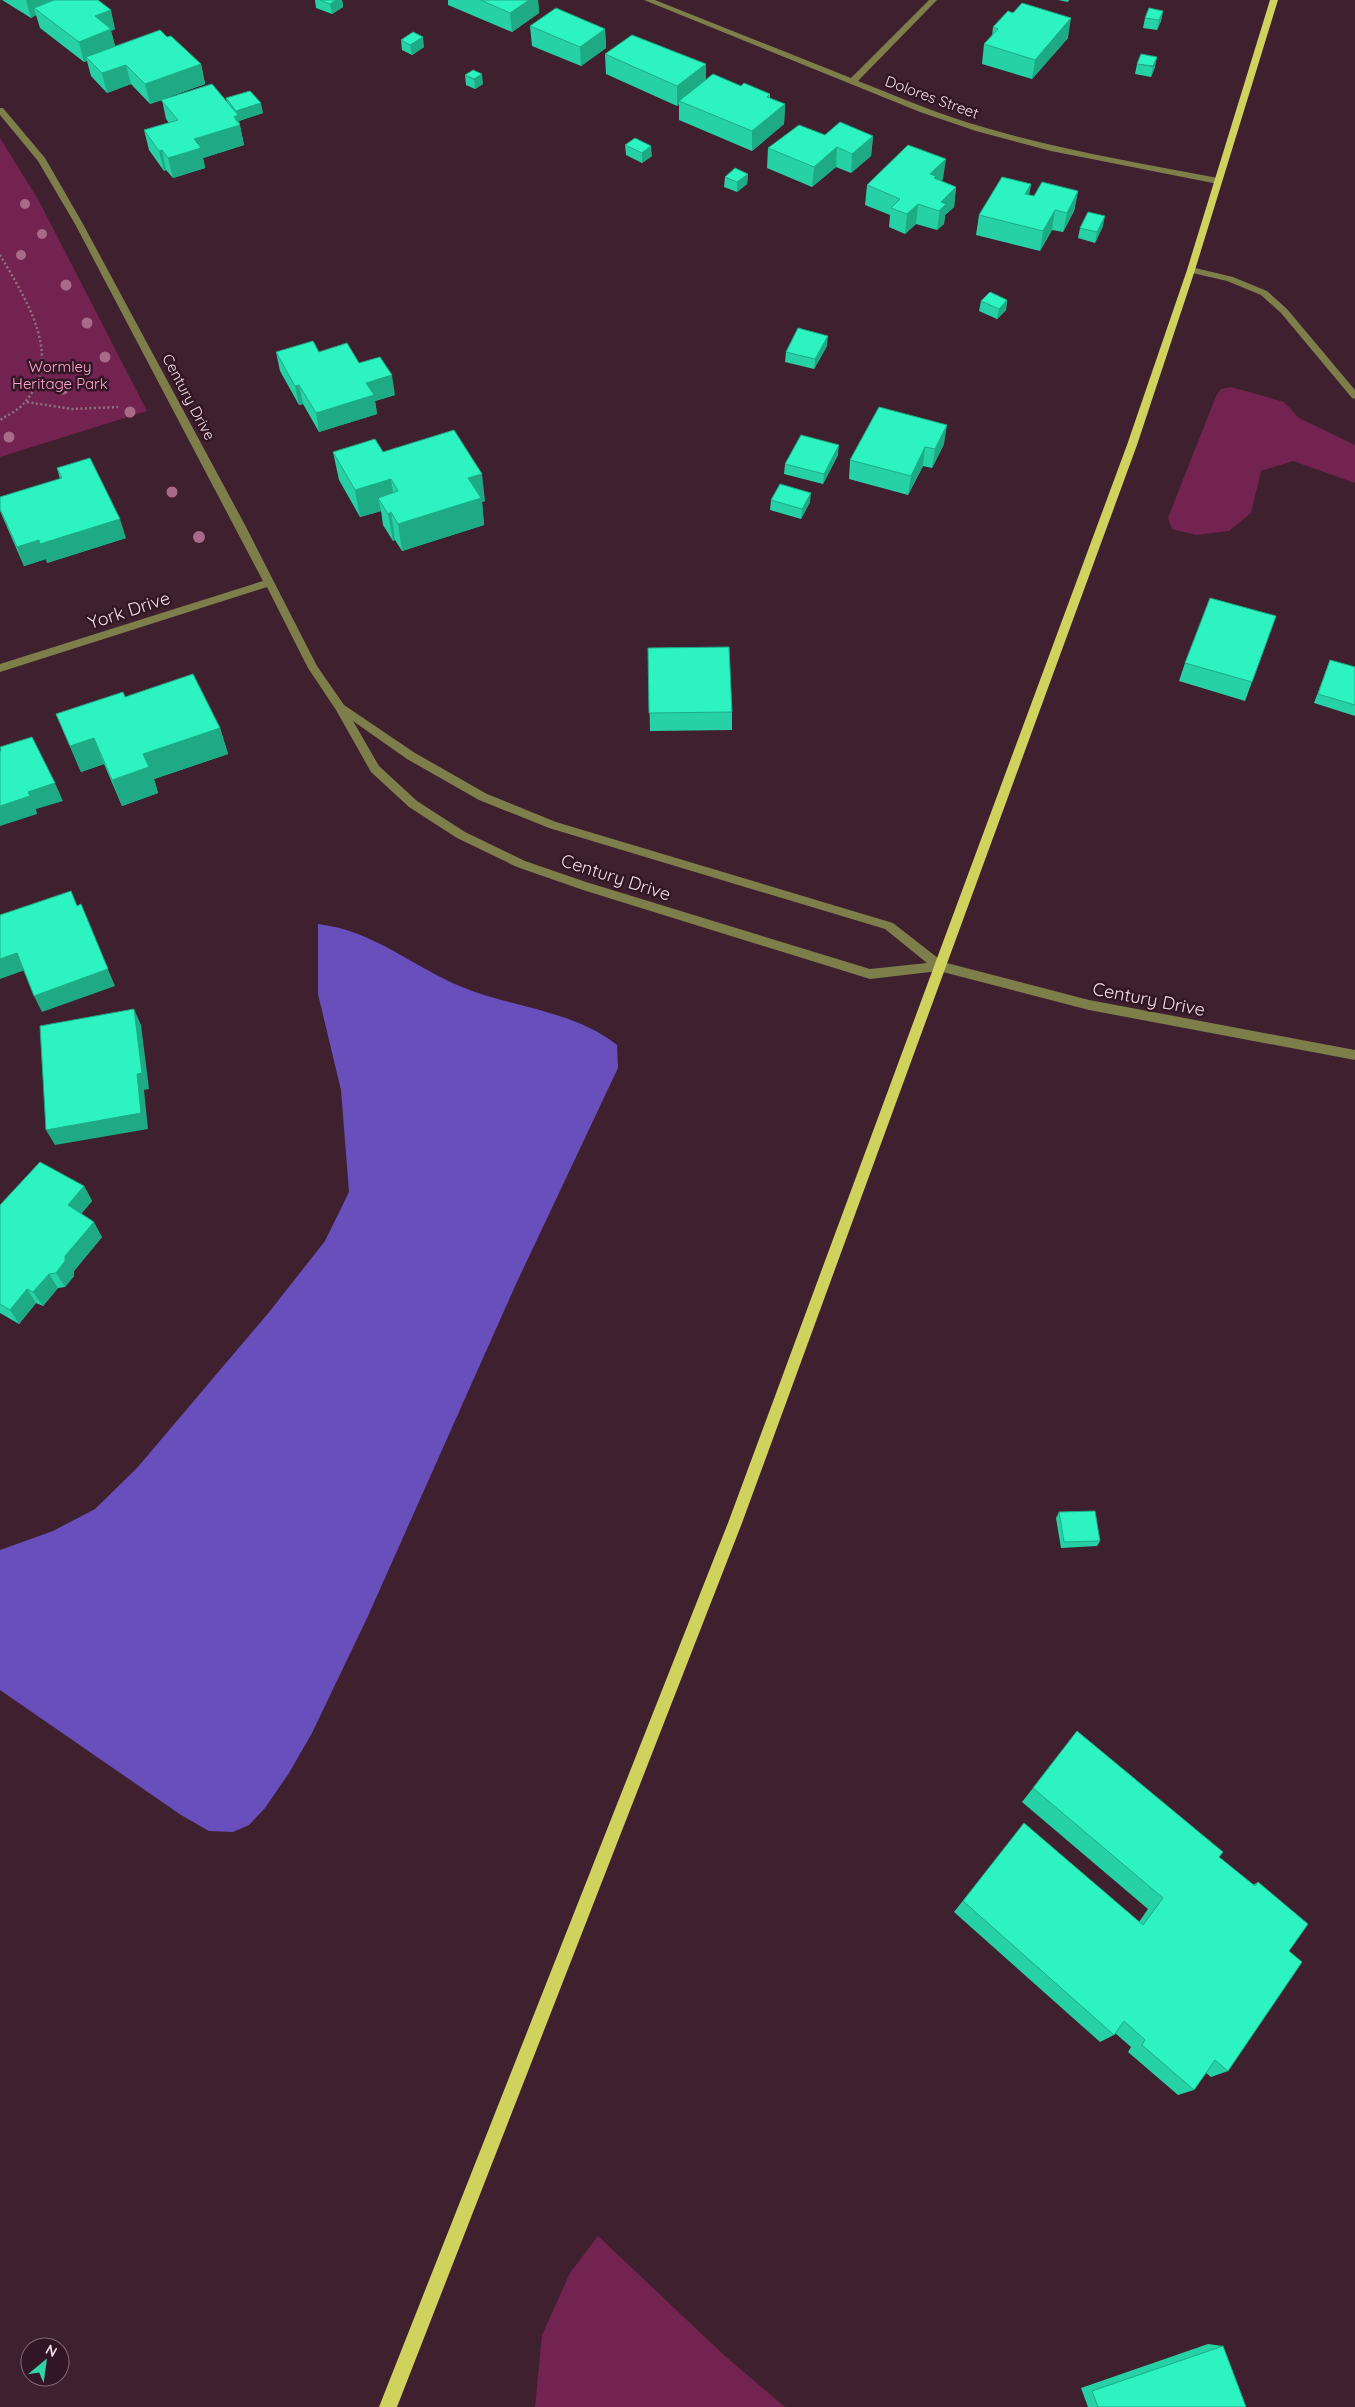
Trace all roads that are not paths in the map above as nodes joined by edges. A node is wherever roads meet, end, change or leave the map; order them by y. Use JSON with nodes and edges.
{"nodes":[{"id":1,"x":648,"y":0,"type":"edge"},
{"id":2,"x":934,"y":0,"type":"edge"},
{"id":3,"x":1274,"y":0,"type":"edge"},
{"id":4,"x":852,"y":82,"type":"junction"},
{"id":5,"x":0,"y":110,"type":"edge"},
{"id":6,"x":1218,"y":181,"type":"junction"},
{"id":7,"x":1191,"y":270,"type":"junction"},
{"id":8,"x":1355,"y":396,"type":"edge"},
{"id":9,"x":268,"y":583,"type":"junction"},
{"id":10,"x":0,"y":668,"type":"edge"},
{"id":11,"x":340,"y":707,"type":"junction"},
{"id":12,"x":939,"y":966,"type":"junction"},
{"id":13,"x":1355,"y":1055,"type":"edge"},
{"id":14,"x":388,"y":2407,"type":"edge"}],
"edges":[{"from":1,"to":4,"type":"street","name":"Dolores Street"},
{"from":2,"to":4,"type":"street"},
{"from":3,"to":6,"type":"main road"},
{"from":4,"to":6,"type":"street","name":"Dolores Street"},
{"from":5,"to":9,"type":"street","name":"Century Drive"},
{"from":6,"to":7,"type":"main road"},
{"from":7,"to":8,"type":"street"},
{"from":7,"to":12,"type":"main road"},
{"from":9,"to":10,"type":"street","name":"York Drive"},
{"from":9,"to":11,"type":"street","name":"Century Drive"},
{"from":11,"to":12,"type":"street","name":"Century Drive"},
{"from":11,"to":12,"type":"street","name":"Century Drive"},
{"from":12,"to":13,"type":"street","name":"Century Drive"},
{"from":12,"to":14,"type":"main road"}]}
